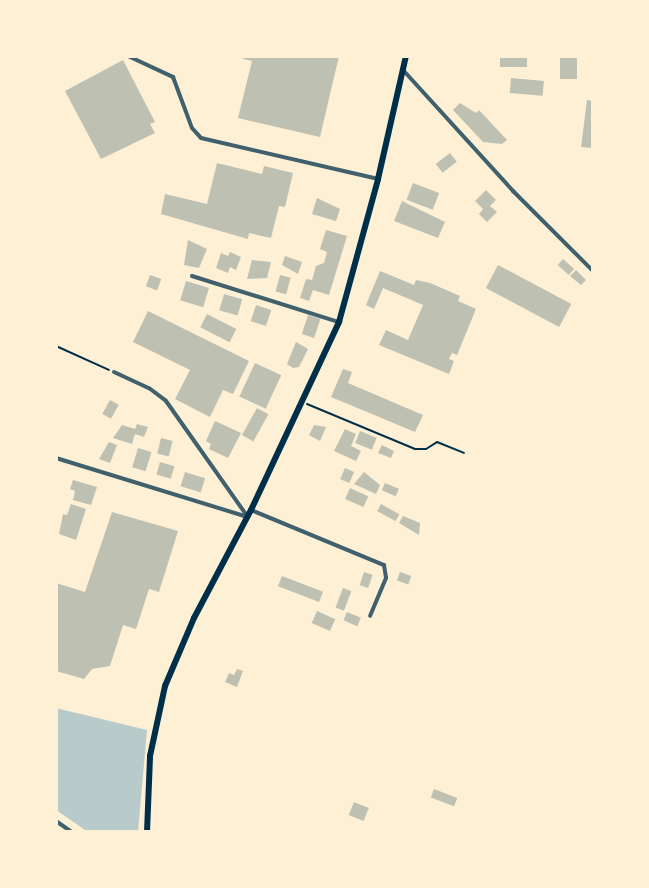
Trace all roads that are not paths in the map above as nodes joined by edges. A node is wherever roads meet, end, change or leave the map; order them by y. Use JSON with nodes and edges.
{"nodes":[{"id":1,"x":128,"y":56,"type":"edge"},
{"id":2,"x":406,"y":56,"type":"edge"},
{"id":3,"x":403,"y":70,"type":"junction"},
{"id":4,"x":378,"y":179,"type":"junction"},
{"id":5,"x":593,"y":271,"type":"edge"},
{"id":6,"x":192,"y":276,"type":"dead end"},
{"id":7,"x":339,"y":322,"type":"junction"},
{"id":8,"x":114,"y":372,"type":"road end"},
{"id":9,"x":56,"y":458,"type":"edge"},
{"id":10,"x":249,"y":513,"type":"junction"},
{"id":11,"x":370,"y":616,"type":"dead end"},
{"id":12,"x":56,"y":821,"type":"edge"},
{"id":13,"x":72,"y":832,"type":"edge"},
{"id":14,"x":147,"y":832,"type":"edge"}],
"edges":[{"from":1,"to":4,"type":"street"},
{"from":2,"to":3,"type":"main road"},
{"from":3,"to":4,"type":"main road"},
{"from":3,"to":5,"type":"street"},
{"from":4,"to":7,"type":"main road"},
{"from":6,"to":7,"type":"street"},
{"from":7,"to":10,"type":"main road"},
{"from":8,"to":10,"type":"street"},
{"from":9,"to":10,"type":"street"},
{"from":10,"to":11,"type":"street"},
{"from":10,"to":14,"type":"main road"},
{"from":12,"to":13,"type":"street"}]}
